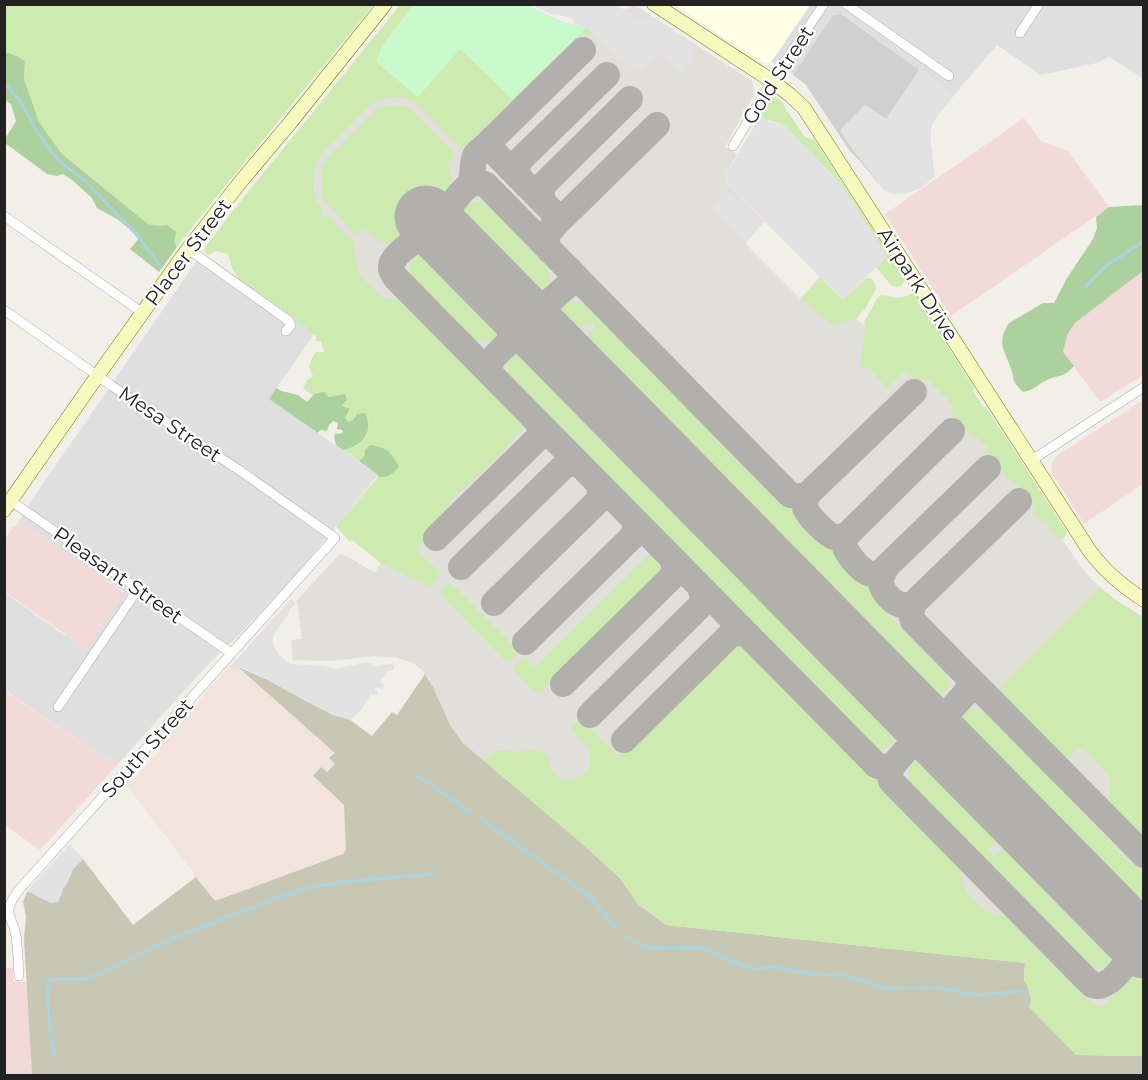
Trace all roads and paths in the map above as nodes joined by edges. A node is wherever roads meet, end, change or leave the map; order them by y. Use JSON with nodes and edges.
{"nodes":[{"id":1,"x":385,"y":4,"type":"edge"},
{"id":2,"x":654,"y":4,"type":"edge"},
{"id":3,"x":824,"y":4,"type":"edge"},
{"id":4,"x":846,"y":4,"type":"edge"},
{"id":5,"x":1039,"y":4,"type":"edge"},
{"id":6,"x":1020,"y":33,"type":"dead end"},
{"id":7,"x":949,"y":76,"type":"dead end"},
{"id":8,"x":772,"y":81,"type":"junction"},
{"id":9,"x":733,"y":147,"type":"dead end"},
{"id":10,"x":4,"y":216,"type":"edge"},
{"id":11,"x":188,"y":249,"type":"junction"},
{"id":12,"x":4,"y":310,"type":"edge"},
{"id":13,"x":143,"y":313,"type":"junction"},
{"id":14,"x":286,"y":331,"type":"dead end"},
{"id":15,"x":98,"y":375,"type":"junction"},
{"id":16,"x":1143,"y":387,"type":"edge"},
{"id":17,"x":1032,"y":460,"type":"junction"},
{"id":18,"x":7,"y":502,"type":"edge"},
{"id":19,"x":335,"y":538,"type":"joint"},
{"id":20,"x":138,"y":589,"type":"junction"},
{"id":21,"x":1143,"y":600,"type":"edge"},
{"id":22,"x":231,"y":653,"type":"junction"},
{"id":23,"x":58,"y":706,"type":"dead end"},
{"id":24,"x":6,"y":909,"type":"edge"},
{"id":25,"x":19,"y":975,"type":"dead end"}],
"edges":[{"from":1,"to":11,"type":"street","name":"Placer Street"},
{"from":2,"to":8,"type":"street","name":"Airpark Drive"},
{"from":3,"to":8,"type":"street","name":"Gold Street"},
{"from":4,"to":7,"type":"street"},
{"from":5,"to":6,"type":"street"},
{"from":8,"to":9,"type":"street","name":"Gold Street"},
{"from":8,"to":17,"type":"street","name":"Airpark Drive"},
{"from":10,"to":13,"type":"street"},
{"from":11,"to":13,"type":"street","name":"Placer Street"},
{"from":11,"to":14,"type":"street"},
{"from":12,"to":15,"type":"street","name":"Mesa Street"},
{"from":13,"to":15,"type":"street","name":"Placer Street"},
{"from":15,"to":18,"type":"street","name":"Placer Street"},
{"from":15,"to":19,"type":"street","name":"Mesa Street"},
{"from":16,"to":17,"type":"street"},
{"from":17,"to":21,"type":"street","name":"Airpark Drive"},
{"from":18,"to":20,"type":"street","name":"Pleasant Street"},
{"from":19,"to":22,"type":"street","name":"South Street"},
{"from":20,"to":22,"type":"street","name":"Pleasant Street"},
{"from":20,"to":23,"type":"street"},
{"from":22,"to":24,"type":"street","name":"South Street"},
{"from":24,"to":25,"type":"street","name":"South Street"}]}
